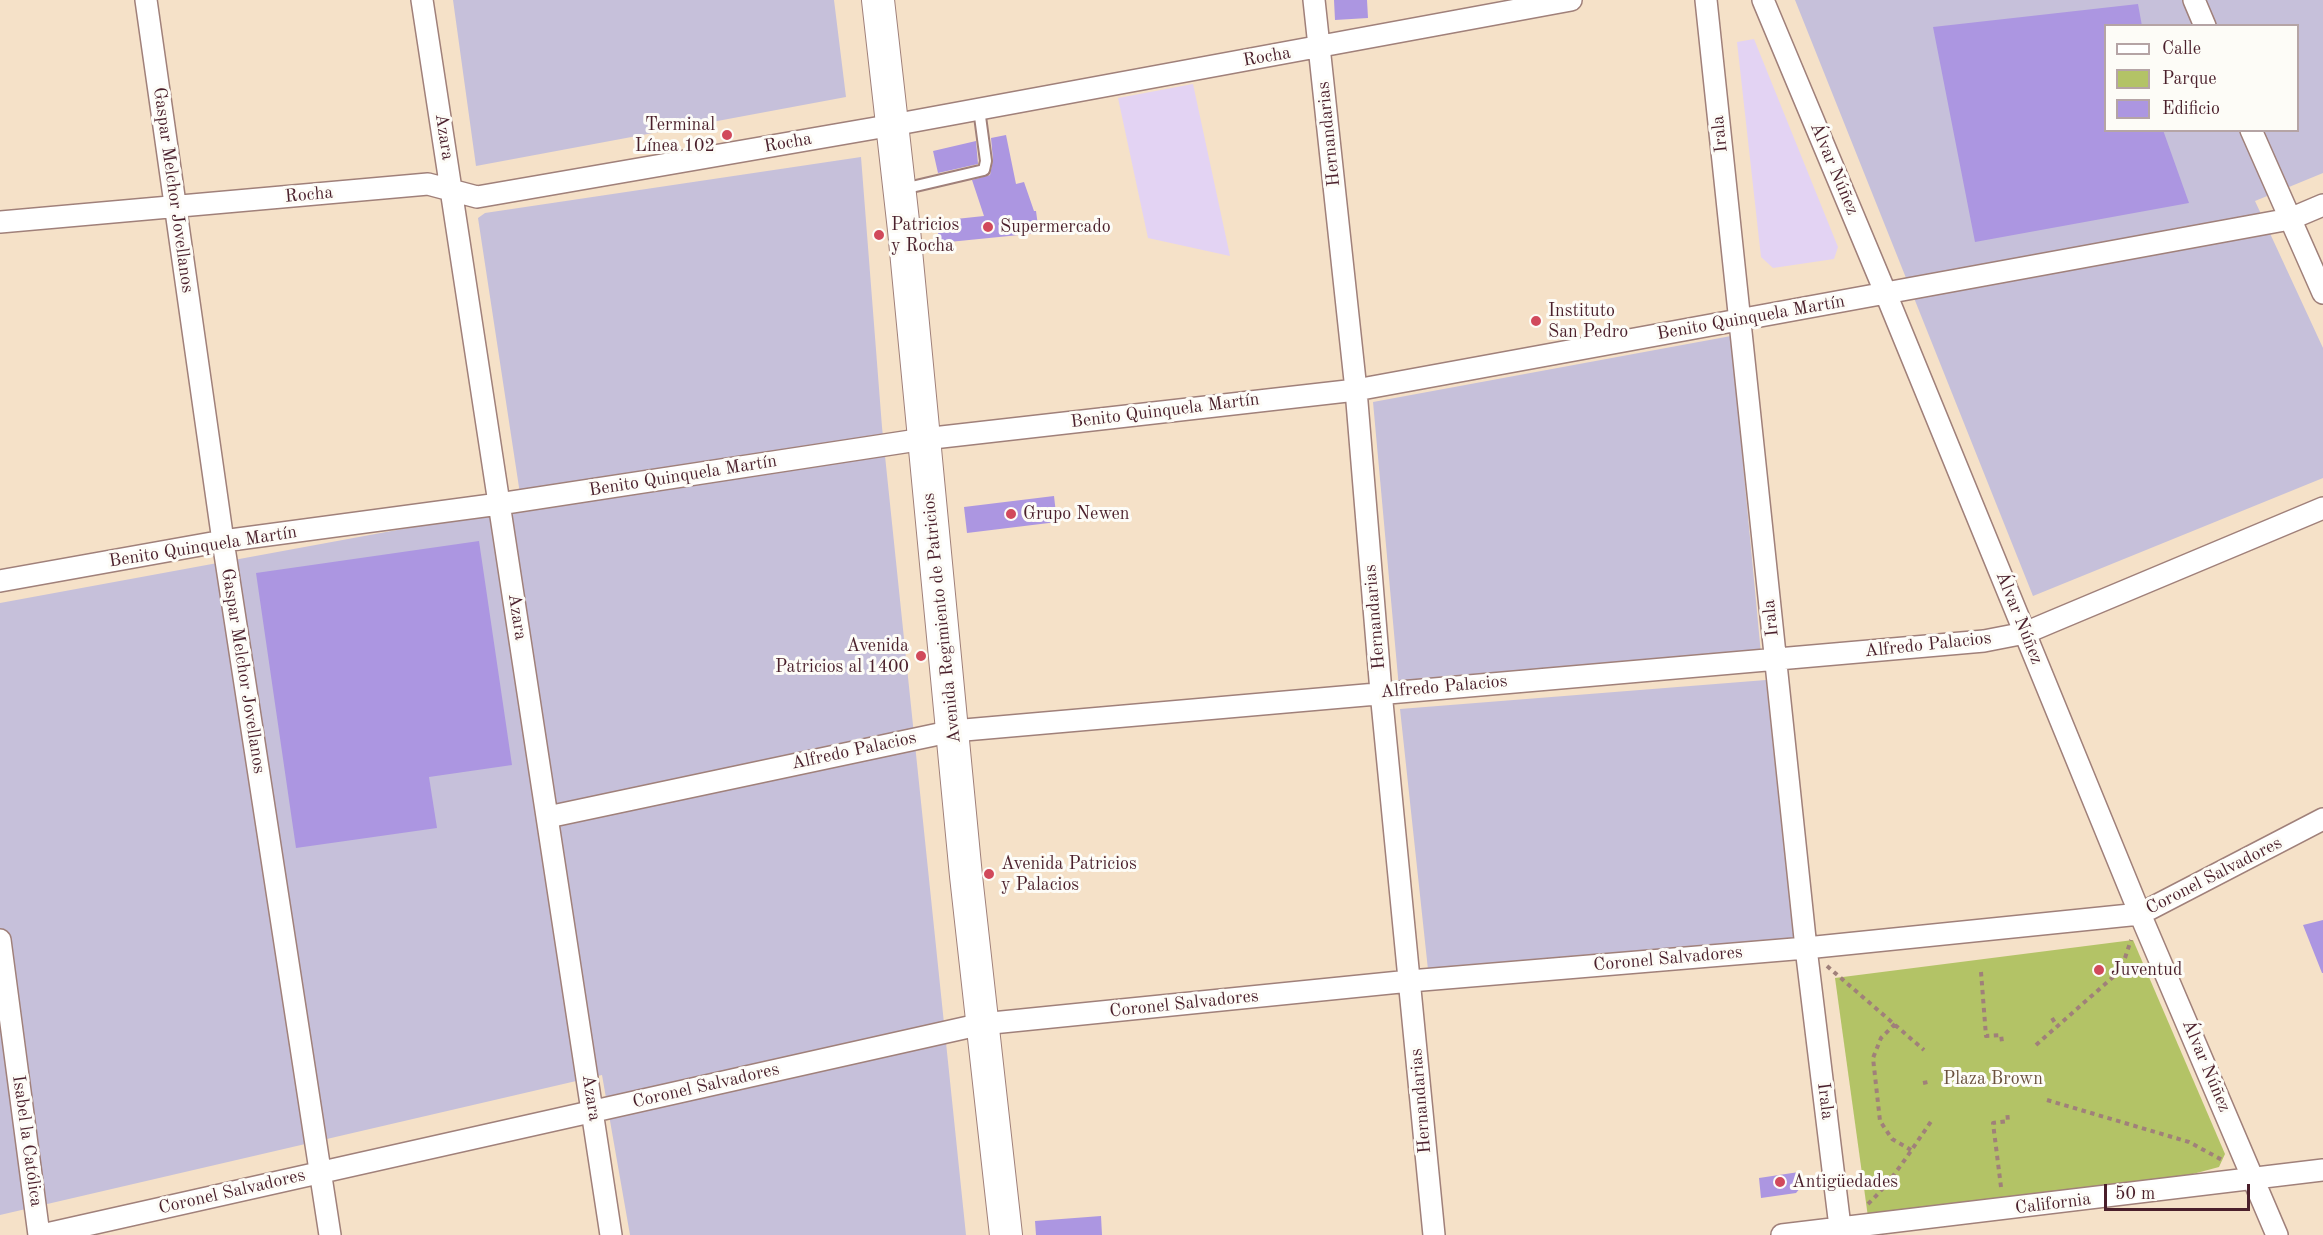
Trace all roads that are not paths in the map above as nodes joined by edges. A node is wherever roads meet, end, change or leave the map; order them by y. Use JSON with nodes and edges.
{"nodes":[{"id":1,"x":146,"y":0,"type":"edge"},
{"id":2,"x":422,"y":0,"type":"edge"},
{"id":3,"x":878,"y":0,"type":"edge"},
{"id":4,"x":1314,"y":0,"type":"edge"},
{"id":5,"x":1571,"y":0,"type":"edge"},
{"id":6,"x":1706,"y":0,"type":"edge"},
{"id":7,"x":1763,"y":0,"type":"edge"},
{"id":8,"x":2194,"y":0,"type":"edge"},
{"id":9,"x":2204,"y":24,"type":"edge"},
{"id":10,"x":1320,"y":47,"type":"junction"},
{"id":11,"x":979,"y":109,"type":"junction"},
{"id":12,"x":893,"y":125,"type":"junction"},
{"id":13,"x":2252,"y":132,"type":"edge"},
{"id":14,"x":900,"y":189,"type":"junction"},
{"id":15,"x":452,"y":192,"type":"junction"},
{"id":16,"x":2323,"y":205,"type":"edge"},
{"id":17,"x":176,"y":208,"type":"junction"},
{"id":18,"x":2290,"y":219,"type":"junction"},
{"id":19,"x":0,"y":222,"type":"edge"},
{"id":20,"x":2323,"y":293,"type":"edge"},
{"id":21,"x":1886,"y":294,"type":"junction"},
{"id":22,"x":1740,"y":320,"type":"junction"},
{"id":23,"x":1356,"y":390,"type":"junction"},
{"id":24,"x":924,"y":439,"type":"junction"},
{"id":25,"x":499,"y":504,"type":"junction"},
{"id":26,"x":2323,"y":508,"type":"edge"},
{"id":27,"x":223,"y":541,"type":"junction"},
{"id":28,"x":0,"y":581,"type":"edge"},
{"id":29,"x":2025,"y":633,"type":"junction"},
{"id":30,"x":1775,"y":660,"type":"junction"},
{"id":31,"x":1381,"y":692,"type":"junction"},
{"id":32,"x":953,"y":731,"type":"junction"},
{"id":33,"x":548,"y":817,"type":"junction"},
{"id":34,"x":2323,"y":819,"type":"edge"},
{"id":35,"x":2140,"y":914,"type":"junction"},
{"id":36,"x":0,"y":940,"type":"edge"},
{"id":37,"x":1806,"y":948,"type":"junction"},
{"id":38,"x":1410,"y":981,"type":"junction"},
{"id":39,"x":982,"y":1024,"type":"junction"},
{"id":40,"x":593,"y":1111,"type":"junction"},
{"id":41,"x":2323,"y":1170,"type":"edge"},
{"id":42,"x":321,"y":1172,"type":"junction"},
{"id":43,"x":2256,"y":1180,"type":"junction"},
{"id":44,"x":1841,"y":1232,"type":"edge"},
{"id":45,"x":41,"y":1235,"type":"edge"},
{"id":46,"x":330,"y":1235,"type":"edge"},
{"id":47,"x":611,"y":1235,"type":"edge"},
{"id":48,"x":1006,"y":1235,"type":"edge"},
{"id":49,"x":1434,"y":1235,"type":"edge"},
{"id":50,"x":1782,"y":1235,"type":"edge"},
{"id":51,"x":2277,"y":1235,"type":"edge"}],
"edges":[{"from":1,"to":17,"type":"street","name":"Gaspar Melchor Jovellanos"},
{"from":2,"to":15,"type":"street","name":"Azara"},
{"from":3,"to":12,"type":"main road","name":"Avenida Regimiento de Patricios"},
{"from":4,"to":10,"type":"street","name":"Hernandarias"},
{"from":5,"to":10,"type":"street","name":"Rocha"},
{"from":6,"to":22,"type":"street","name":"Irala"},
{"from":7,"to":21,"type":"street","name":"Álvar Núñez"},
{"from":8,"to":9,"type":"street"},
{"from":10,"to":11,"type":"street","name":"Rocha"},
{"from":10,"to":23,"type":"street","name":"Hernandarias"},
{"from":11,"to":12,"type":"street","name":"Rocha"},
{"from":11,"to":14,"type":"lane"},
{"from":12,"to":14,"type":"main road","name":"Avenida Regimiento de Patricios"},
{"from":12,"to":15,"type":"street","name":"Rocha"},
{"from":13,"to":18,"type":"street"},
{"from":14,"to":24,"type":"main road","name":"Avenida Regimiento de Patricios"},
{"from":15,"to":17,"type":"street","name":"Rocha"},
{"from":15,"to":25,"type":"street","name":"Azara"},
{"from":16,"to":18,"type":"street","name":"Benito Quinquela Martín"},
{"from":17,"to":19,"type":"street","name":"Rocha"},
{"from":17,"to":27,"type":"street","name":"Gaspar Melchor Jovellanos"},
{"from":18,"to":20,"type":"street"},
{"from":18,"to":21,"type":"street","name":"Benito Quinquela Martín"},
{"from":21,"to":22,"type":"street","name":"Benito Quinquela Martín"},
{"from":21,"to":29,"type":"street","name":"Álvar Núñez"},
{"from":22,"to":23,"type":"street","name":"Benito Quinquela Martín"},
{"from":22,"to":30,"type":"street","name":"Irala"},
{"from":23,"to":24,"type":"street","name":"Benito Quinquela Martín"},
{"from":23,"to":31,"type":"street","name":"Hernandarias"},
{"from":24,"to":25,"type":"street","name":"Benito Quinquela Martín"},
{"from":24,"to":32,"type":"main road","name":"Avenida Regimiento de Patricios"},
{"from":25,"to":27,"type":"street","name":"Benito Quinquela Martín"},
{"from":25,"to":33,"type":"street","name":"Azara"},
{"from":26,"to":29,"type":"street","name":"Alfredo Palacios"},
{"from":27,"to":28,"type":"street","name":"Benito Quinquela Martín"},
{"from":27,"to":42,"type":"street","name":"Gaspar Melchor Jovellanos"},
{"from":29,"to":30,"type":"street","name":"Alfredo Palacios"},
{"from":29,"to":35,"type":"street","name":"Álvar Núñez"},
{"from":30,"to":31,"type":"street","name":"Alfredo Palacios"},
{"from":30,"to":37,"type":"street","name":"Irala"},
{"from":31,"to":32,"type":"street","name":"Alfredo Palacios"},
{"from":31,"to":38,"type":"street","name":"Hernandarias"},
{"from":32,"to":33,"type":"street","name":"Alfredo Palacios"},
{"from":32,"to":39,"type":"main road","name":"Avenida Regimiento de Patricios"},
{"from":33,"to":40,"type":"street","name":"Azara"},
{"from":34,"to":35,"type":"street","name":"Coronel Salvadores"},
{"from":35,"to":37,"type":"street","name":"Coronel Salvadores"},
{"from":35,"to":43,"type":"street","name":"Álvar Núñez"},
{"from":36,"to":45,"type":"street","name":"Isabel la Católica"},
{"from":37,"to":38,"type":"street","name":"Coronel Salvadores"},
{"from":37,"to":44,"type":"street","name":"Irala"},
{"from":38,"to":39,"type":"street","name":"Coronel Salvadores"},
{"from":38,"to":49,"type":"street","name":"Hernandarias"},
{"from":39,"to":40,"type":"street","name":"Coronel Salvadores"},
{"from":39,"to":48,"type":"main road","name":"Avenida Regimiento de Patricios"},
{"from":40,"to":42,"type":"street","name":"Coronel Salvadores"},
{"from":40,"to":47,"type":"street","name":"Azara"},
{"from":41,"to":43,"type":"street","name":"California"},
{"from":42,"to":45,"type":"street","name":"Coronel Salvadores"},
{"from":42,"to":46,"type":"street","name":"Gaspar Melchor Jovellanos"},
{"from":43,"to":44,"type":"street","name":"California"},
{"from":43,"to":51,"type":"street","name":"Álvar Núñez"},
{"from":44,"to":50,"type":"street","name":"California"}]}
